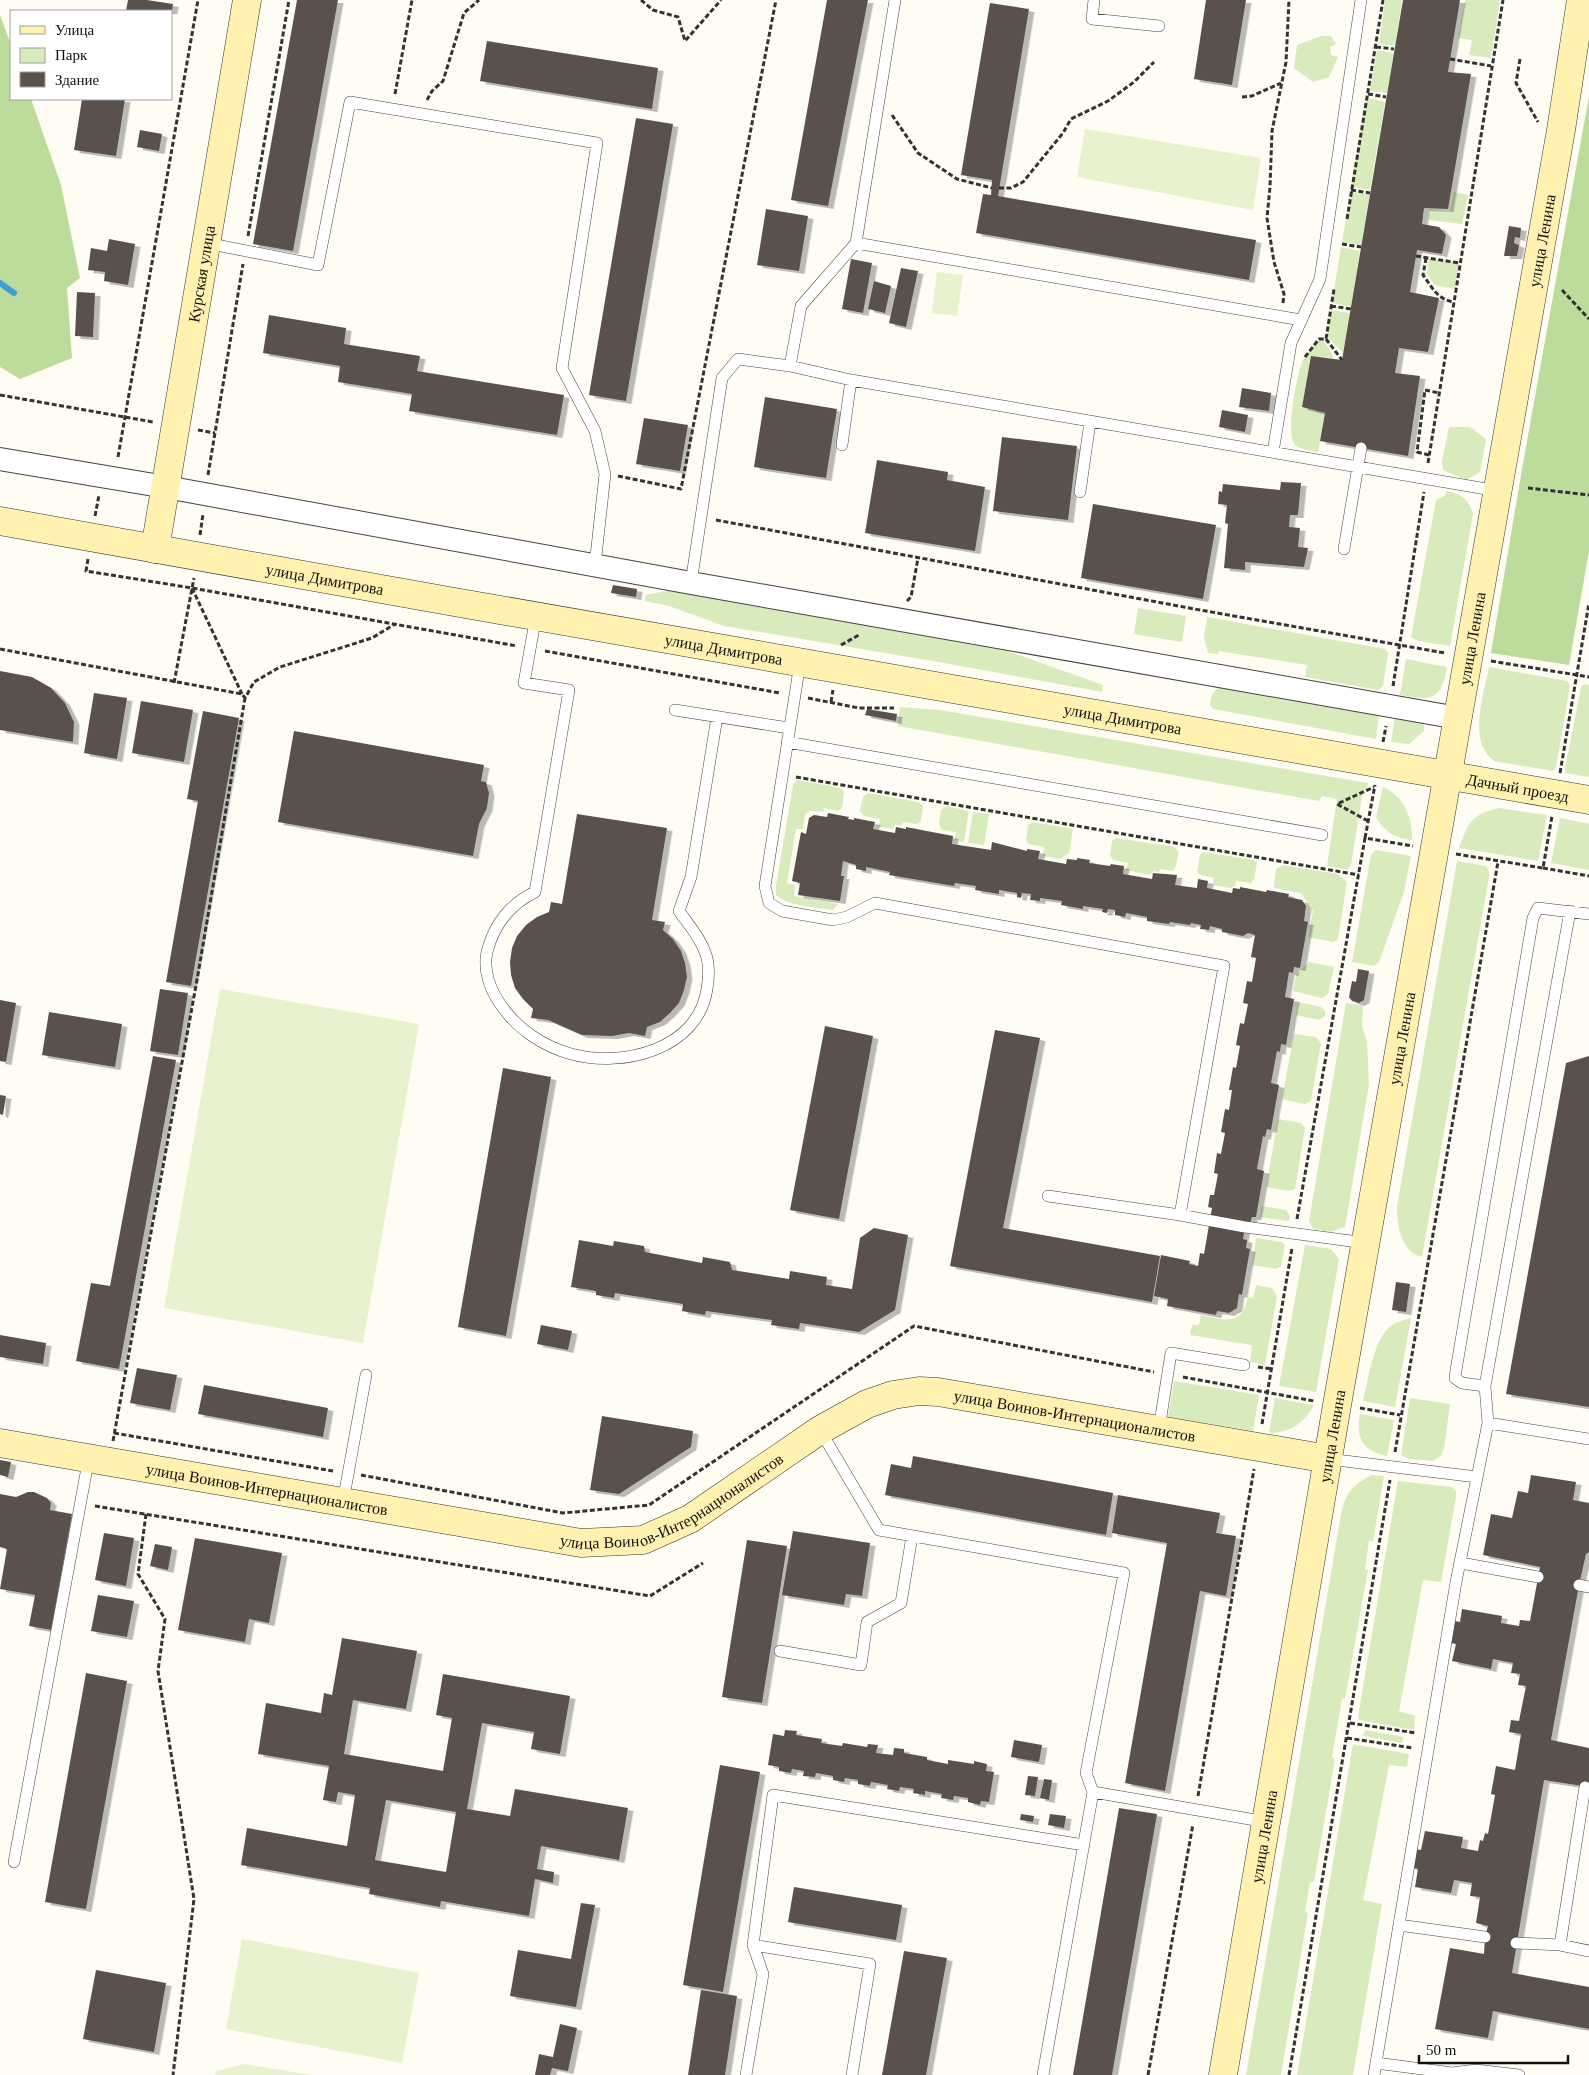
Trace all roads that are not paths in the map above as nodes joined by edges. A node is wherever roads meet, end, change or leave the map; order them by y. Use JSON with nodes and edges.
{"nodes":[{"id":1,"x":247,"y":0,"type":"edge"},
{"id":2,"x":895,"y":0,"type":"edge"},
{"id":3,"x":1094,"y":0,"type":"edge"},
{"id":4,"x":1361,"y":0,"type":"edge"},
{"id":5,"x":1581,"y":0,"type":"edge"},
{"id":6,"x":1159,"y":26,"type":"dead end"},
{"id":7,"x":206,"y":243,"type":"junction"},
{"id":8,"x":856,"y":243,"type":"junction"},
{"id":9,"x":1301,"y":320,"type":"junction"},
{"id":10,"x":790,"y":366,"type":"junction"},
{"id":11,"x":851,"y":380,"type":"junction"},
{"id":12,"x":1090,"y":422,"type":"junction"},
{"id":13,"x":842,"y":445,"type":"dead end"},
{"id":14,"x":1361,"y":448,"type":"dead end"},
{"id":15,"x":1273,"y":452,"type":"junction"},
{"id":16,"x":0,"y":459,"type":"edge"},
{"id":17,"x":1358,"y":468,"type":"junction"},
{"id":18,"x":166,"y":487,"type":"junction"},
{"id":19,"x":1498,"y":491,"type":"junction"},
{"id":20,"x":1080,"y":492,"type":"dead end"},
{"id":21,"x":0,"y":521,"type":"edge"},
{"id":22,"x":155,"y":549,"type":"junction"},
{"id":23,"x":1344,"y":549,"type":"dead end"},
{"id":24,"x":595,"y":565,"type":"junction"},
{"id":25,"x":691,"y":583,"type":"junction"},
{"id":26,"x":536,"y":616,"type":"junction"},
{"id":27,"x":800,"y":663,"type":"junction"},
{"id":28,"x":676,"y":710,"type":"dead end"},
{"id":29,"x":717,"y":717,"type":"junction"},
{"id":30,"x":1458,"y":718,"type":"junction"},
{"id":31,"x":789,"y":728,"type":"junction"},
{"id":32,"x":787,"y":742,"type":"junction"},
{"id":33,"x":1447,"y":775,"type":"junction"},
{"id":34,"x":1589,"y":800,"type":"edge"},
{"id":35,"x":1322,"y":835,"type":"dead end"},
{"id":36,"x":1570,"y":911,"type":"junction"},
{"id":37,"x":1589,"y":914,"type":"edge"},
{"id":38,"x":1048,"y":1196,"type":"dead end"},
{"id":39,"x":1180,"y":1215,"type":"junction"},
{"id":40,"x":1366,"y":1244,"type":"junction"},
{"id":41,"x":1244,"y":1365,"type":"dead end"},
{"id":42,"x":366,"y":1374,"type":"dead end"},
{"id":43,"x":1485,"y":1386,"type":"junction"},
{"id":44,"x":1488,"y":1423,"type":"junction"},
{"id":45,"x":1159,"y":1429,"type":"junction"},
{"id":46,"x":820,"y":1430,"type":"junction"},
{"id":47,"x":1589,"y":1439,"type":"edge"},
{"id":48,"x":0,"y":1443,"type":"edge"},
{"id":49,"x":1328,"y":1459,"type":"junction"},
{"id":50,"x":99,"y":1460,"type":"junction"},
{"id":51,"x":1477,"y":1477,"type":"junction"},
{"id":52,"x":343,"y":1502,"type":"junction"},
{"id":53,"x":912,"y":1536,"type":"junction"},
{"id":54,"x":1461,"y":1563,"type":"junction"},
{"id":55,"x":1538,"y":1578,"type":"dead end"},
{"id":56,"x":780,"y":1651,"type":"dead end"},
{"id":57,"x":1585,"y":1787,"type":"dead end"},
{"id":58,"x":1093,"y":1792,"type":"junction"},
{"id":59,"x":1267,"y":1822,"type":"junction"},
{"id":60,"x":1585,"y":1822,"type":"edge"},
{"id":61,"x":1084,"y":1845,"type":"junction"},
{"id":62,"x":14,"y":1862,"type":"dead end"},
{"id":63,"x":1399,"y":1925,"type":"junction"},
{"id":64,"x":1485,"y":1937,"type":"dead end"},
{"id":65,"x":1516,"y":1942,"type":"dead end"},
{"id":66,"x":753,"y":1945,"type":"junction"},
{"id":67,"x":1560,"y":1945,"type":"junction"},
{"id":68,"x":1589,"y":1951,"type":"edge"},
{"id":69,"x":1375,"y":2069,"type":"edge"},
{"id":70,"x":746,"y":2075,"type":"edge"},
{"id":71,"x":852,"y":2075,"type":"edge"},
{"id":72,"x":1043,"y":2075,"type":"edge"},
{"id":73,"x":1223,"y":2075,"type":"edge"},
{"id":74,"x":1519,"y":2075,"type":"edge"}],
"edges":[{"from":1,"to":7,"type":"main road","name":"Курская улица"},
{"from":2,"to":8,"type":"lane"},
{"from":3,"to":6,"type":"lane"},
{"from":4,"to":9,"type":"lane"},
{"from":5,"to":19,"type":"main road","name":"улица Ленина"},
{"from":7,"to":18,"type":"main road","name":"Курская улица"},
{"from":7,"to":24,"type":"lane"},
{"from":8,"to":9,"type":"lane"},
{"from":8,"to":10,"type":"lane"},
{"from":9,"to":15,"type":"lane"},
{"from":10,"to":11,"type":"lane"},
{"from":10,"to":25,"type":"lane"},
{"from":11,"to":12,"type":"lane"},
{"from":11,"to":13,"type":"lane"},
{"from":12,"to":15,"type":"lane"},
{"from":12,"to":20,"type":"lane"},
{"from":14,"to":17,"type":"lane"},
{"from":15,"to":17,"type":"lane"},
{"from":16,"to":18,"type":"street"},
{"from":17,"to":19,"type":"lane"},
{"from":17,"to":23,"type":"lane"},
{"from":18,"to":22,"type":"main road","name":"Курская улица"},
{"from":18,"to":24,"type":"street"},
{"from":19,"to":30,"type":"main road","name":"улица Ленина"},
{"from":21,"to":22,"type":"main road","name":"улица Димитрова"},
{"from":22,"to":26,"type":"main road","name":"улица Димитрова"},
{"from":24,"to":25,"type":"street"},
{"from":25,"to":30,"type":"street"},
{"from":26,"to":27,"type":"main road","name":"улица Димитрова"},
{"from":26,"to":29,"type":"lane"},
{"from":27,"to":31,"type":"lane"},
{"from":27,"to":33,"type":"main road","name":"улица Димитрова"},
{"from":28,"to":29,"type":"lane"},
{"from":29,"to":31,"type":"lane"},
{"from":30,"to":33,"type":"main road","name":"улица Ленина"},
{"from":31,"to":32,"type":"lane"},
{"from":32,"to":35,"type":"lane"},
{"from":32,"to":39,"type":"lane"},
{"from":33,"to":34,"type":"main road","name":"Дачный проезд"},
{"from":33,"to":40,"type":"main road","name":"улица Ленина"},
{"from":36,"to":37,"type":"lane"},
{"from":36,"to":43,"type":"lane"},
{"from":36,"to":43,"type":"lane"},
{"from":38,"to":39,"type":"lane"},
{"from":39,"to":40,"type":"lane"},
{"from":40,"to":49,"type":"main road","name":"улица Ленина"},
{"from":41,"to":45,"type":"lane"},
{"from":42,"to":52,"type":"lane"},
{"from":43,"to":44,"type":"lane"},
{"from":44,"to":47,"type":"lane"},
{"from":44,"to":51,"type":"lane"},
{"from":45,"to":46,"type":"main road","name":"улица Воинов-Интернационалистов"},
{"from":45,"to":49,"type":"main road","name":"улица Воинов-Интернационалистов"},
{"from":46,"to":52,"type":"main road","name":"улица Воинов-Интернационалистов"},
{"from":46,"to":53,"type":"lane"},
{"from":48,"to":50,"type":"main road","name":"улица Воинов-Интернационалистов"},
{"from":49,"to":51,"type":"lane"},
{"from":49,"to":59,"type":"main road","name":"улица Ленина"},
{"from":50,"to":52,"type":"main road","name":"улица Воинов-Интернационалистов"},
{"from":50,"to":62,"type":"lane"},
{"from":51,"to":54,"type":"lane"},
{"from":53,"to":56,"type":"lane"},
{"from":53,"to":58,"type":"lane"},
{"from":54,"to":55,"type":"lane"},
{"from":54,"to":63,"type":"lane"},
{"from":57,"to":60,"type":"lane"},
{"from":58,"to":59,"type":"lane"},
{"from":58,"to":61,"type":"lane"},
{"from":59,"to":73,"type":"main road","name":"улица Ленина"},
{"from":60,"to":67,"type":"lane"},
{"from":61,"to":66,"type":"lane"},
{"from":61,"to":72,"type":"lane"},
{"from":63,"to":64,"type":"lane"},
{"from":63,"to":69,"type":"lane"},
{"from":65,"to":67,"type":"lane"},
{"from":66,"to":70,"type":"lane"},
{"from":66,"to":71,"type":"lane"},
{"from":67,"to":68,"type":"lane"},
{"from":69,"to":74,"type":"lane"}]}
